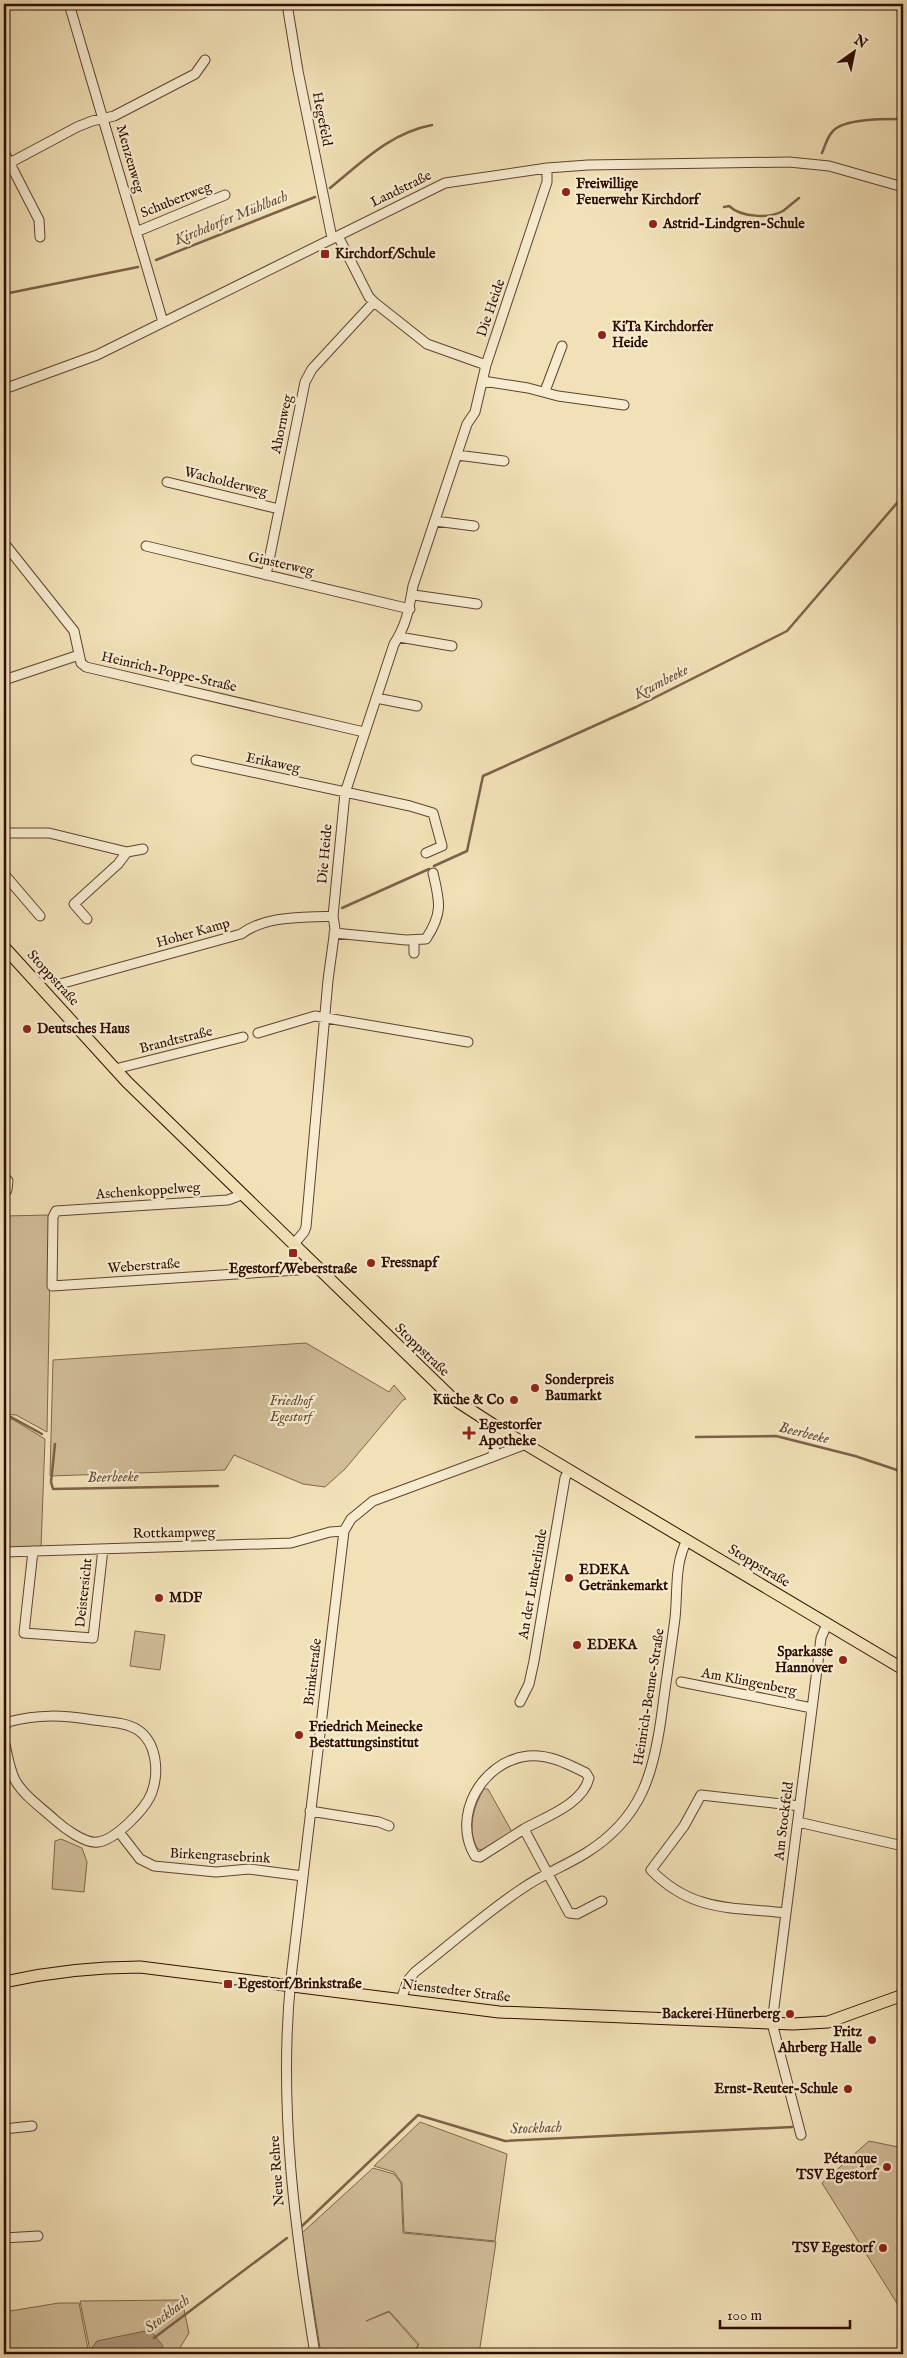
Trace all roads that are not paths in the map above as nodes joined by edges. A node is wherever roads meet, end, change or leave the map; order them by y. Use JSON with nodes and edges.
{"nodes":[{"id":1,"x":70,"y":4,"type":"edge"},
{"id":2,"x":287,"y":4,"type":"edge"},
{"id":3,"x":205,"y":60,"type":"dead end"},
{"id":4,"x":104,"y":118,"type":"junction"},
{"id":5,"x":4,"y":152,"type":"edge"},
{"id":6,"x":7,"y":165,"type":"edge"},
{"id":7,"x":547,"y":168,"type":"junction"},
{"id":8,"x":903,"y":187,"type":"edge"},
{"id":9,"x":225,"y":195,"type":"dead end"},
{"id":10,"x":136,"y":232,"type":"junction"},
{"id":11,"x":40,"y":237,"type":"dead end"},
{"id":12,"x":335,"y":237,"type":"junction"},
{"id":13,"x":374,"y":302,"type":"junction"},
{"id":14,"x":163,"y":322,"type":"junction"},
{"id":15,"x":562,"y":346,"type":"dead end"},
{"id":16,"x":486,"y":365,"type":"junction"},
{"id":17,"x":484,"y":381,"type":"junction"},
{"id":18,"x":4,"y":390,"type":"edge"},
{"id":19,"x":544,"y":392,"type":"junction"},
{"id":20,"x":624,"y":404,"type":"dead end"},
{"id":21,"x":457,"y":455,"type":"junction"},
{"id":22,"x":504,"y":461,"type":"dead end"},
{"id":23,"x":167,"y":482,"type":"dead end"},
{"id":24,"x":279,"y":509,"type":"junction"},
{"id":25,"x":435,"y":521,"type":"junction"},
{"id":26,"x":474,"y":526,"type":"dead end"},
{"id":27,"x":4,"y":543,"type":"edge"},
{"id":28,"x":146,"y":546,"type":"dead end"},
{"id":29,"x":266,"y":575,"type":"junction"},
{"id":30,"x":414,"y":596,"type":"junction"},
{"id":31,"x":477,"y":604,"type":"dead end"},
{"id":32,"x":410,"y":609,"type":"junction"},
{"id":33,"x":398,"y":637,"type":"junction"},
{"id":34,"x":452,"y":646,"type":"dead end"},
{"id":35,"x":79,"y":655,"type":"junction"},
{"id":36,"x":4,"y":680,"type":"edge"},
{"id":37,"x":376,"y":698,"type":"junction"},
{"id":38,"x":417,"y":706,"type":"dead end"},
{"id":39,"x":364,"y":732,"type":"junction"},
{"id":40,"x":196,"y":760,"type":"dead end"},
{"id":41,"x":345,"y":793,"type":"junction"},
{"id":42,"x":4,"y":833,"type":"edge"},
{"id":43,"x":143,"y":849,"type":"dead end"},
{"id":44,"x":127,"y":852,"type":"junction"},
{"id":45,"x":426,"y":853,"type":"dead end"},
{"id":46,"x":433,"y":873,"type":"dead end"},
{"id":47,"x":4,"y":874,"type":"edge"},
{"id":48,"x":40,"y":916,"type":"dead end"},
{"id":49,"x":333,"y":916,"type":"junction"},
{"id":50,"x":87,"y":918,"type":"dead end"},
{"id":51,"x":334,"y":932,"type":"junction"},
{"id":52,"x":414,"y":940,"type":"junction"},
{"id":53,"x":4,"y":946,"type":"edge"},
{"id":54,"x":414,"y":953,"type":"dead end"},
{"id":55,"x":60,"y":984,"type":"dead end"},
{"id":56,"x":325,"y":1016,"type":"junction"},
{"id":57,"x":258,"y":1033,"type":"dead end"},
{"id":58,"x":243,"y":1036,"type":"dead end"},
{"id":59,"x":468,"y":1042,"type":"dead end"},
{"id":60,"x":115,"y":1069,"type":"junction"},
{"id":61,"x":4,"y":1176,"type":"edge"},
{"id":62,"x":8,"y":1190,"type":"dead end"},
{"id":63,"x":241,"y":1195,"type":"junction"},
{"id":64,"x":56,"y":1211,"type":"joint"},
{"id":65,"x":292,"y":1245,"type":"junction"},
{"id":66,"x":311,"y":1263,"type":"junction"},
{"id":67,"x":500,"y":1429,"type":"junction"},
{"id":68,"x":526,"y":1444,"type":"junction"},
{"id":69,"x":492,"y":1457,"type":"junction"},
{"id":70,"x":569,"y":1470,"type":"junction"},
{"id":71,"x":344,"y":1531,"type":"junction"},
{"id":72,"x":687,"y":1540,"type":"junction"},
{"id":73,"x":103,"y":1549,"type":"junction"},
{"id":74,"x":33,"y":1551,"type":"junction"},
{"id":75,"x":4,"y":1552,"type":"edge"},
{"id":76,"x":827,"y":1624,"type":"junction"},
{"id":77,"x":903,"y":1669,"type":"edge"},
{"id":78,"x":681,"y":1682,"type":"dead end"},
{"id":79,"x":520,"y":1702,"type":"dead end"},
{"id":80,"x":812,"y":1708,"type":"junction"},
{"id":81,"x":4,"y":1728,"type":"edge"},
{"id":82,"x":4,"y":1740,"type":"edge"},
{"id":83,"x":800,"y":1806,"type":"junction"},
{"id":84,"x":310,"y":1811,"type":"junction"},
{"id":85,"x":798,"y":1822,"type":"junction"},
{"id":86,"x":389,"y":1826,"type":"dead end"},
{"id":87,"x":524,"y":1829,"type":"junction"},
{"id":88,"x":120,"y":1832,"type":"junction"},
{"id":89,"x":903,"y":1846,"type":"edge"},
{"id":90,"x":549,"y":1872,"type":"junction"},
{"id":91,"x":303,"y":1876,"type":"junction"},
{"id":92,"x":602,"y":1901,"type":"dead end"},
{"id":93,"x":786,"y":1913,"type":"junction"},
{"id":94,"x":4,"y":1982,"type":"edge"},
{"id":95,"x":290,"y":1985,"type":"junction"},
{"id":96,"x":903,"y":1995,"type":"edge"},
{"id":97,"x":401,"y":2000,"type":"junction"},
{"id":98,"x":772,"y":2023,"type":"junction"},
{"id":99,"x":32,"y":2126,"type":"dead end"},
{"id":100,"x":4,"y":2129,"type":"edge"},
{"id":101,"x":800,"y":2135,"type":"dead end"},
{"id":102,"x":38,"y":2236,"type":"dead end"},
{"id":103,"x":4,"y":2238,"type":"edge"},
{"id":104,"x":315,"y":2354,"type":"edge"}],
"edges":[{"from":1,"to":4,"type":"street","name":"Menzenweg"},
{"from":2,"to":12,"type":"street","name":"Hegefeld"},
{"from":3,"to":4,"type":"street"},
{"from":4,"to":6,"type":"street"},
{"from":4,"to":10,"type":"street","name":"Menzenweg"},
{"from":5,"to":6,"type":"street"},
{"from":6,"to":11,"type":"street"},
{"from":7,"to":8,"type":"street","name":"Landstraße"},
{"from":7,"to":12,"type":"street","name":"Landstraße"},
{"from":7,"to":16,"type":"street","name":"Die Heide"},
{"from":9,"to":10,"type":"street","name":"Schubertweg"},
{"from":10,"to":14,"type":"street","name":"Menzenweg"},
{"from":12,"to":13,"type":"street","name":"Hegefeld"},
{"from":12,"to":14,"type":"street","name":"Landstraße"},
{"from":13,"to":16,"type":"street","name":"Hegefeld"},
{"from":13,"to":24,"type":"street","name":"Ahornweg"},
{"from":14,"to":18,"type":"street","name":"Landstraße"},
{"from":15,"to":19,"type":"street"},
{"from":16,"to":17,"type":"street","name":"Die Heide"},
{"from":17,"to":19,"type":"street"},
{"from":17,"to":21,"type":"street","name":"Die Heide"},
{"from":19,"to":20,"type":"street"},
{"from":21,"to":22,"type":"street"},
{"from":21,"to":25,"type":"street","name":"Die Heide"},
{"from":23,"to":24,"type":"street","name":"Wacholderweg"},
{"from":24,"to":29,"type":"street","name":"Ahornweg"},
{"from":25,"to":26,"type":"street"},
{"from":25,"to":30,"type":"street","name":"Die Heide"},
{"from":27,"to":35,"type":"street"},
{"from":28,"to":29,"type":"street","name":"Ginsterweg"},
{"from":29,"to":32,"type":"street","name":"Ginsterweg"},
{"from":30,"to":31,"type":"street"},
{"from":30,"to":32,"type":"street","name":"Die Heide"},
{"from":32,"to":33,"type":"street","name":"Die Heide"},
{"from":33,"to":34,"type":"street"},
{"from":33,"to":37,"type":"street","name":"Die Heide"},
{"from":35,"to":36,"type":"street"},
{"from":35,"to":39,"type":"street","name":"Heinrich-Poppe-Straße"},
{"from":37,"to":38,"type":"street"},
{"from":37,"to":39,"type":"street","name":"Die Heide"},
{"from":39,"to":41,"type":"street","name":"Die Heide"},
{"from":40,"to":41,"type":"street","name":"Erikaweg"},
{"from":41,"to":45,"type":"street","name":"Erikaweg"},
{"from":41,"to":49,"type":"street","name":"Die Heide"},
{"from":42,"to":44,"type":"street"},
{"from":43,"to":44,"type":"street"},
{"from":44,"to":50,"type":"street"},
{"from":46,"to":52,"type":"street"},
{"from":47,"to":48,"type":"street"},
{"from":49,"to":51,"type":"street","name":"Die Heide"},
{"from":49,"to":55,"type":"street","name":"Hoher Kamp"},
{"from":51,"to":52,"type":"street"},
{"from":51,"to":56,"type":"street","name":"Die Heide"},
{"from":52,"to":54,"type":"street"},
{"from":53,"to":60,"type":"main road","name":"Stoppstraße"},
{"from":56,"to":57,"type":"street"},
{"from":56,"to":59,"type":"street"},
{"from":56,"to":65,"type":"street","name":"Die Heide"},
{"from":58,"to":60,"type":"street","name":"Brandtstraße"},
{"from":60,"to":63,"type":"main road","name":"Stoppstraße"},
{"from":61,"to":62,"type":"street"},
{"from":63,"to":64,"type":"street","name":"Aschenkoppelweg"},
{"from":63,"to":65,"type":"main road","name":"Stoppstraße"},
{"from":64,"to":66,"type":"street","name":"Weberstraße"},
{"from":65,"to":66,"type":"main road","name":"Stoppstraße"},
{"from":66,"to":67,"type":"main road","name":"Stoppstraße"},
{"from":67,"to":68,"type":"main road","name":"Stoppstraße"},
{"from":67,"to":69,"type":"street"},
{"from":68,"to":69,"type":"street"},
{"from":68,"to":70,"type":"main road","name":"Stoppstraße"},
{"from":69,"to":71,"type":"street"},
{"from":70,"to":72,"type":"main road","name":"Stoppstraße"},
{"from":70,"to":79,"type":"street","name":"An der Lutherlinde"},
{"from":71,"to":73,"type":"street","name":"Rottkampweg"},
{"from":71,"to":84,"type":"street","name":"Brinkstraße"},
{"from":72,"to":76,"type":"main road","name":"Stoppstraße"},
{"from":72,"to":90,"type":"street","name":"Heinrich-Benne-Straße"},
{"from":73,"to":74,"type":"street","name":"Rottkampweg"},
{"from":73,"to":74,"type":"street","name":"Deistersicht"},
{"from":74,"to":75,"type":"street","name":"Rottkampweg"},
{"from":76,"to":77,"type":"main road","name":"Stoppstraße"},
{"from":76,"to":80,"type":"street","name":"Am Stockfeld"},
{"from":78,"to":80,"type":"street","name":"Am Klingenberg"},
{"from":80,"to":83,"type":"street","name":"Am Stockfeld"},
{"from":81,"to":88,"type":"street"},
{"from":82,"to":88,"type":"street"},
{"from":83,"to":85,"type":"street","name":"Am Stockfeld"},
{"from":83,"to":93,"type":"street"},
{"from":84,"to":86,"type":"street"},
{"from":84,"to":91,"type":"street","name":"Brinkstraße"},
{"from":85,"to":89,"type":"street"},
{"from":85,"to":93,"type":"street","name":"Am Stockfeld"},
{"from":87,"to":87,"type":"street"},
{"from":87,"to":90,"type":"street"},
{"from":88,"to":91,"type":"street","name":"Birkengrasebrink"},
{"from":90,"to":92,"type":"street"},
{"from":90,"to":97,"type":"street","name":"Heinrich-Benne-Straße"},
{"from":91,"to":95,"type":"street","name":"Brinkstraße"},
{"from":93,"to":98,"type":"street","name":"Am Stockfeld"},
{"from":94,"to":95,"type":"main road","name":"Nienstedter Straße"},
{"from":95,"to":97,"type":"main road","name":"Nienstedter Straße"},
{"from":95,"to":104,"type":"street","name":"Neue Rehre"},
{"from":96,"to":98,"type":"main road","name":"Nienstedter Straße"},
{"from":97,"to":98,"type":"main road","name":"Nienstedter Straße"},
{"from":98,"to":101,"type":"street"},
{"from":99,"to":100,"type":"street"},
{"from":102,"to":103,"type":"street"}]}
